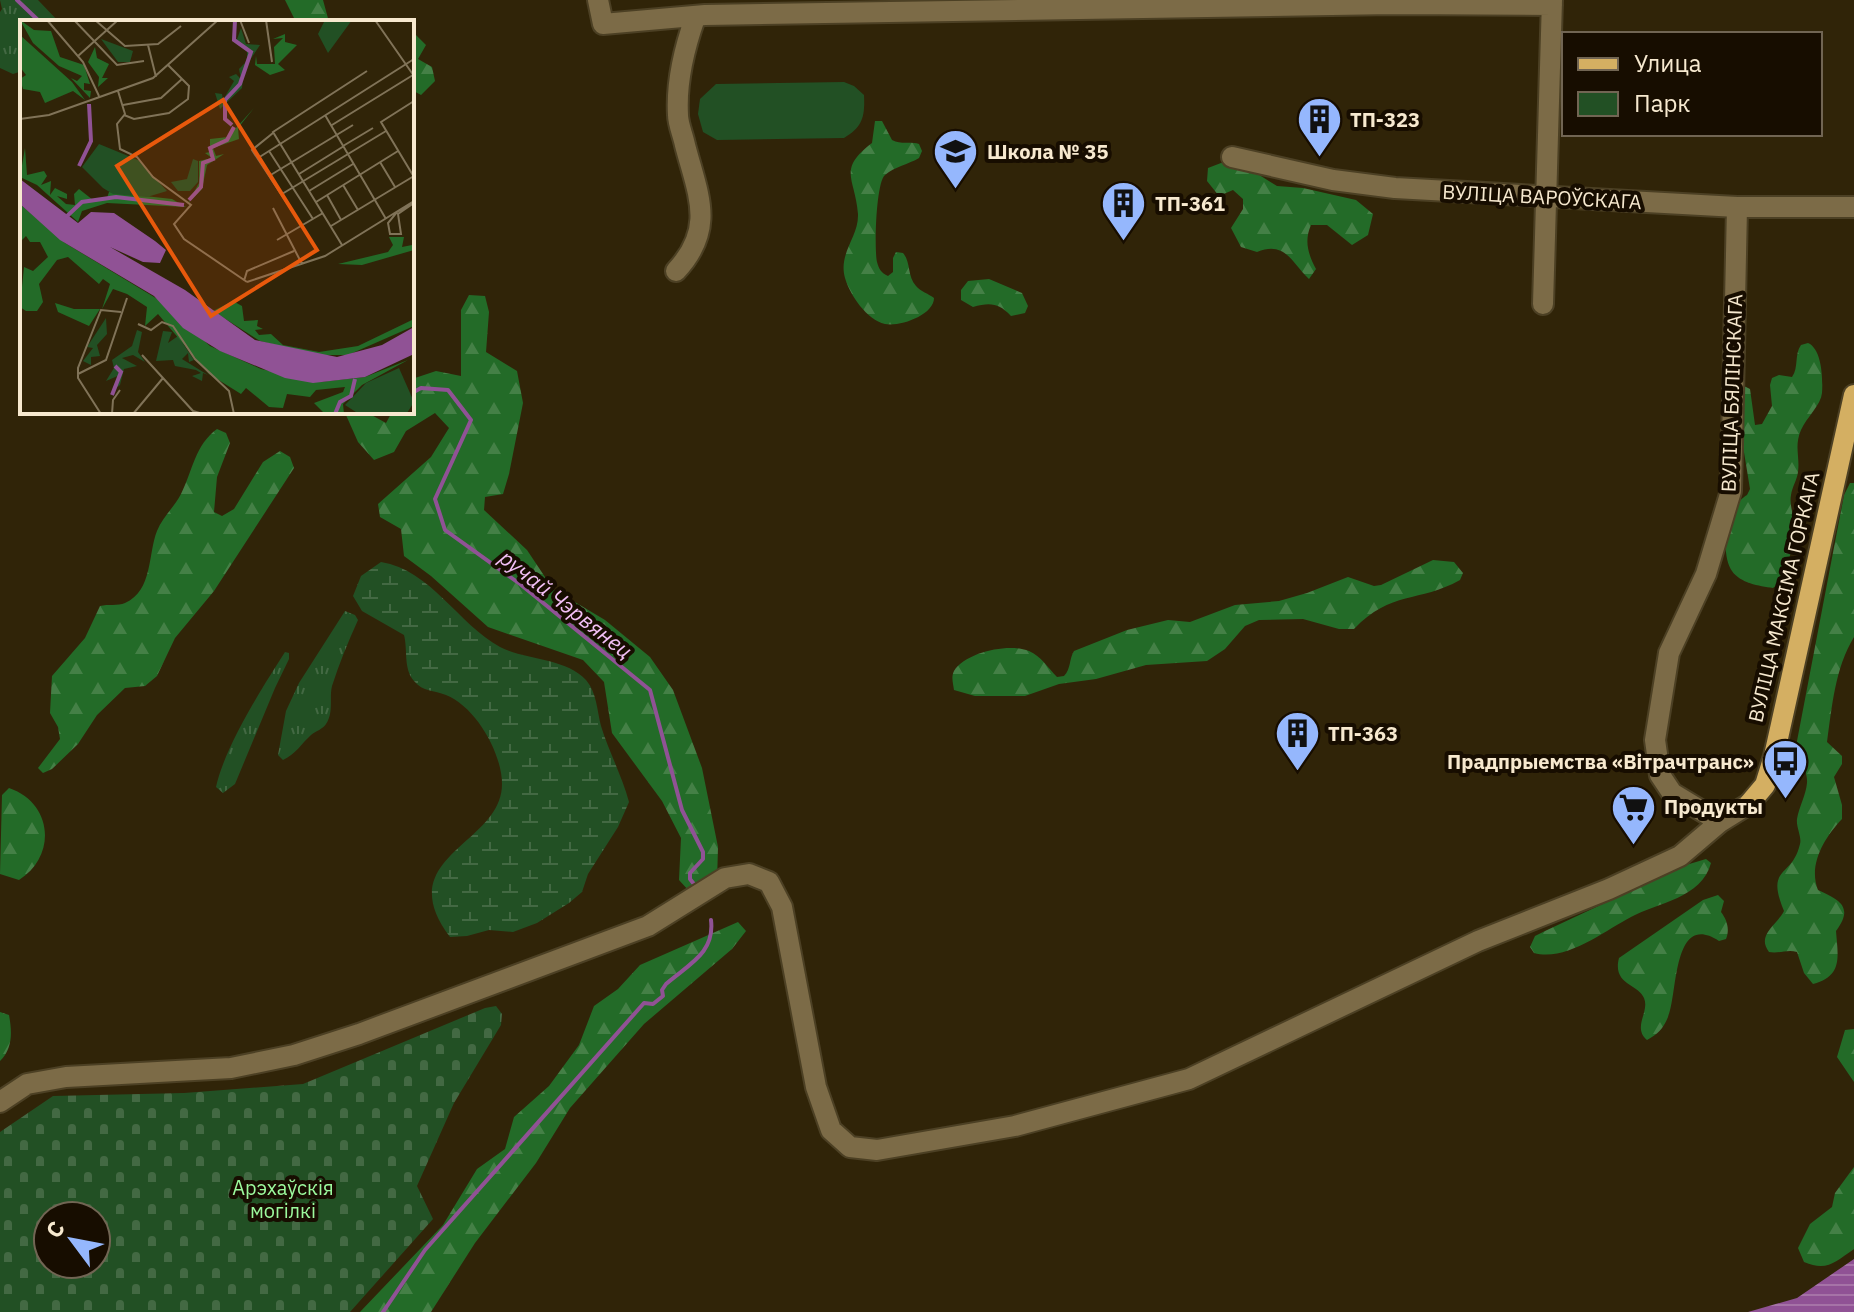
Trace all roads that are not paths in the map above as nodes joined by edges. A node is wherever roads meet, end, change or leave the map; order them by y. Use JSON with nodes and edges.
{"nodes":[{"id":1,"x":598,"y":0,"type":"edge"},
{"id":2,"x":1552,"y":2,"type":"edge"},
{"id":3,"x":1162,"y":4,"type":"edge"},
{"id":4,"x":928,"y":6,"type":"edge"},
{"id":5,"x":702,"y":11,"type":"edge"},
{"id":6,"x":1232,"y":157,"type":"dead end"},
{"id":7,"x":1548,"y":198,"type":"junction"},
{"id":8,"x":1737,"y":207,"type":"junction"},
{"id":9,"x":1854,"y":207,"type":"edge"},
{"id":10,"x":676,"y":271,"type":"dead end"},
{"id":11,"x":1543,"y":304,"type":"dead end"},
{"id":12,"x":1854,"y":395,"type":"edge"},
{"id":13,"x":1749,"y":804,"type":"joint"},
{"id":14,"x":1720,"y":822,"type":"junction"},
{"id":15,"x":0,"y":1102,"type":"edge"}],
"edges":[{"from":1,"to":5,"type":"street"},
{"from":2,"to":3,"type":"street"},
{"from":2,"to":7,"type":"street"},
{"from":3,"to":4,"type":"street"},
{"from":4,"to":5,"type":"street"},
{"from":5,"to":10,"type":"street"},
{"from":6,"to":7,"type":"street","name":"ВУЛІЦА ВАРОЎСКАГА"},
{"from":7,"to":8,"type":"street","name":"ВУЛІЦА ВАРОЎСКАГА"},
{"from":7,"to":11,"type":"street"},
{"from":8,"to":9,"type":"street","name":"ВУЛІЦА ВАРОЎСКАГА"},
{"from":8,"to":14,"type":"street","name":"ВУЛІЦА БЯЛІНСКАГА"},
{"from":12,"to":13,"type":"main road","name":"ВУЛІЦА МАКСІМА ГОРКАГА"},
{"from":13,"to":14,"type":"street"},
{"from":14,"to":15,"type":"street"}]}
